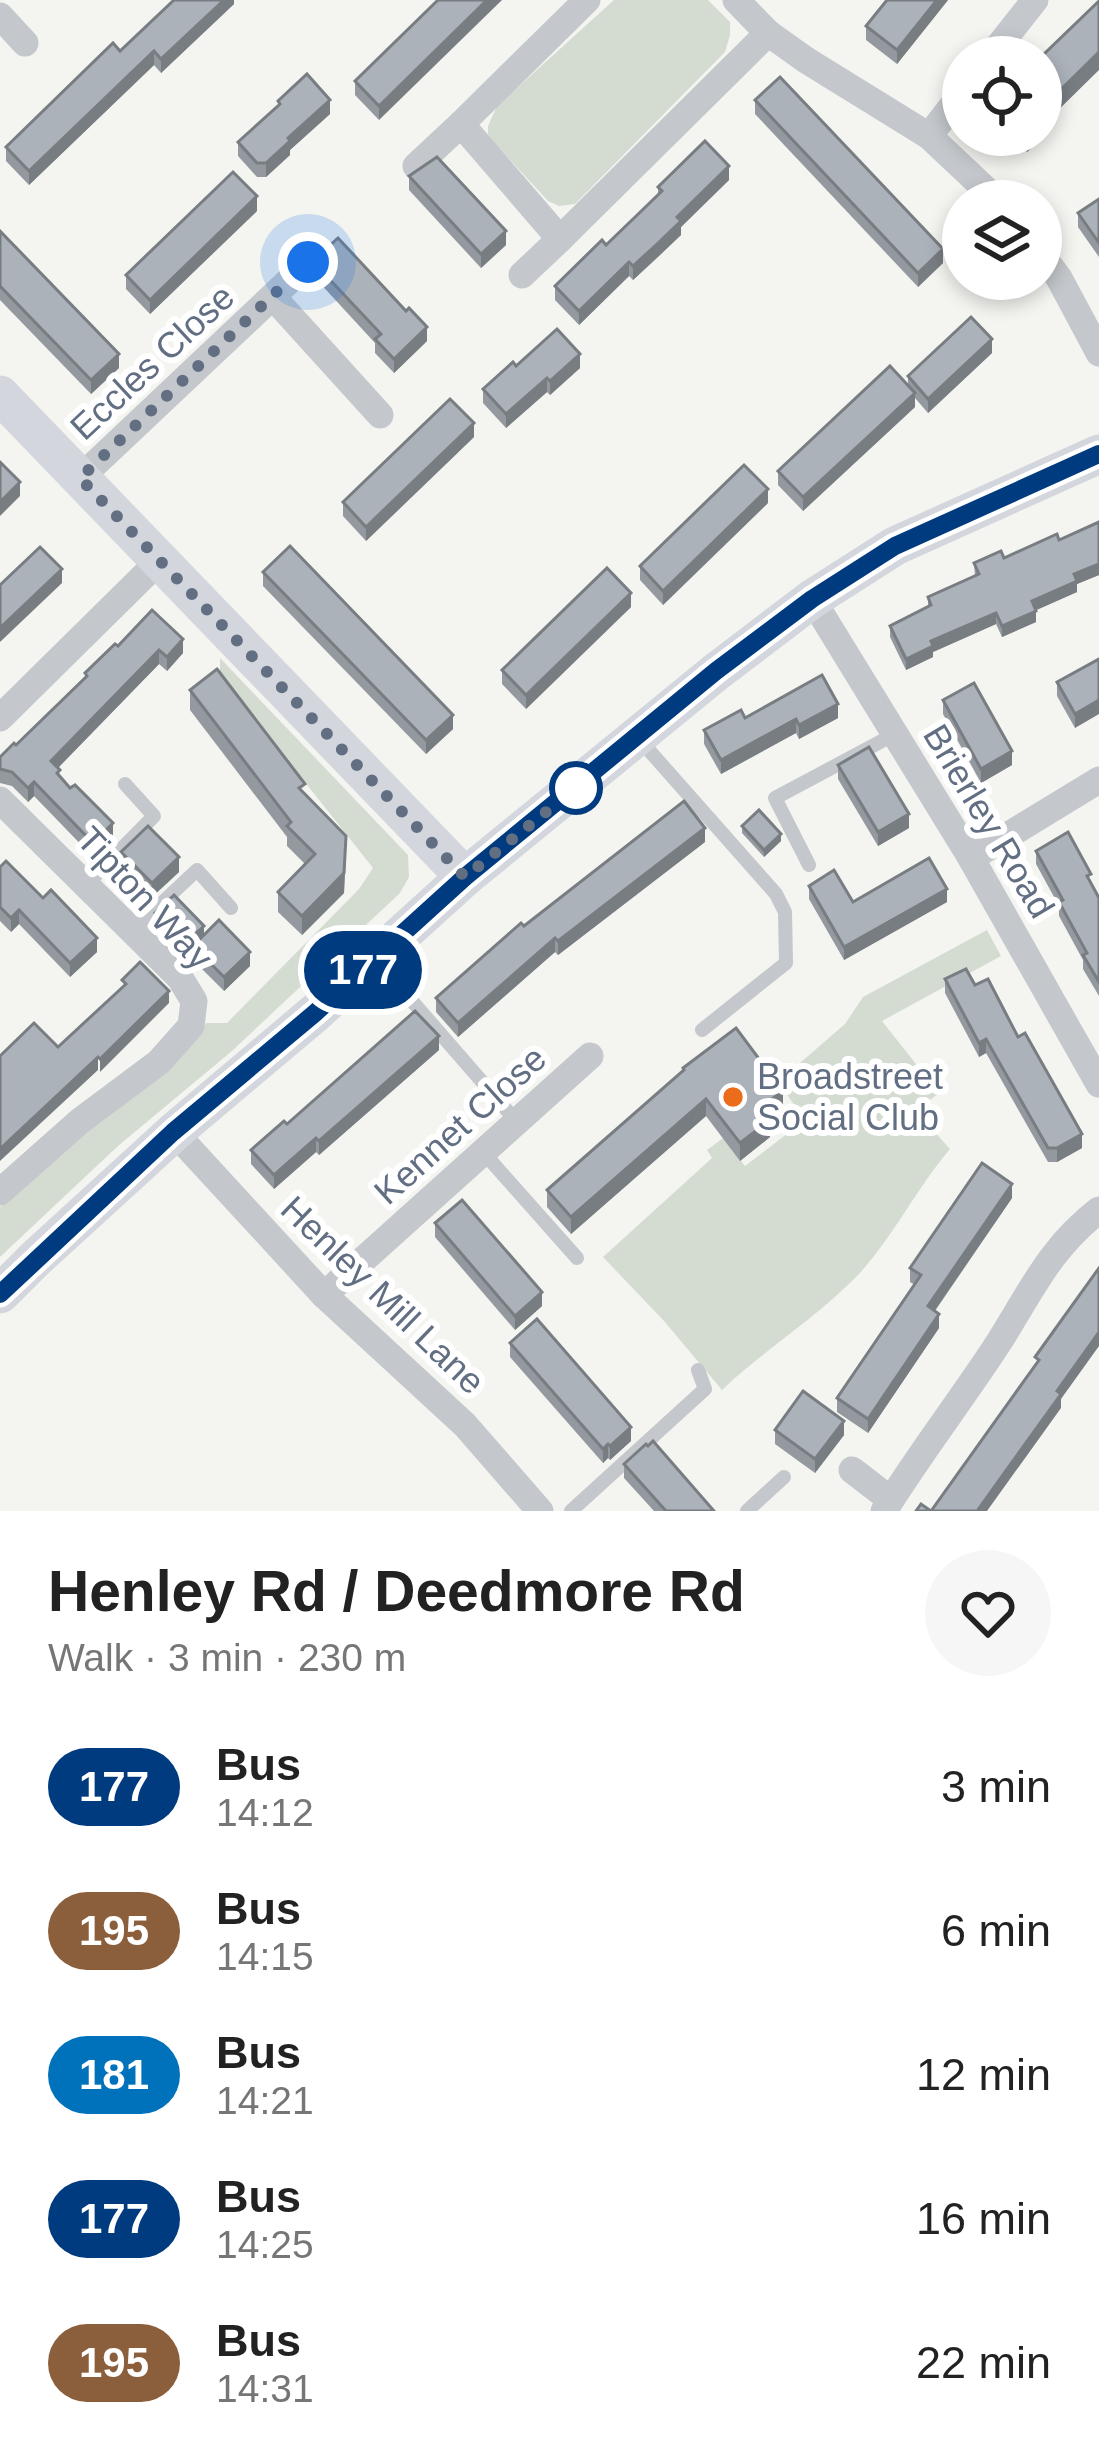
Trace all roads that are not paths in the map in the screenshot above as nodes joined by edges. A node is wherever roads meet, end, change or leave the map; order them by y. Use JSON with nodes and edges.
{"nodes":[{"id":1,"x":587,"y":0,"type":"edge"},
{"id":2,"x":736,"y":0,"type":"edge"},
{"id":3,"x":1034,"y":0,"type":"edge"},
{"id":4,"x":0,"y":16,"type":"edge"},
{"id":5,"x":768,"y":33,"type":"junction"},
{"id":6,"x":1006,"y":36,"type":"edge"},
{"id":7,"x":25,"y":43,"type":"dead end"},
{"id":8,"x":942,"y":119,"type":"edge"},
{"id":9,"x":461,"y":124,"type":"junction"},
{"id":10,"x":929,"y":136,"type":"junction"},
{"id":11,"x":416,"y":166,"type":"edge"},
{"id":12,"x":976,"y":180,"type":"edge"},
{"id":13,"x":560,"y":239,"type":"junction"},
{"id":14,"x":308,"y":262,"type":"dead end"},
{"id":15,"x":522,"y":274,"type":"dead end"},
{"id":16,"x":1062,"y":284,"type":"edge"},
{"id":17,"x":273,"y":297,"type":"junction"},
{"id":18,"x":1099,"y":353,"type":"edge"},
{"id":19,"x":0,"y":395,"type":"edge"},
{"id":20,"x":380,"y":415,"type":"dead end"},
{"id":21,"x":1099,"y":454,"type":"edge"},
{"id":22,"x":80,"y":478,"type":"junction"},
{"id":23,"x":160,"y":560,"type":"junction"},
{"id":24,"x":812,"y":599,"type":"junction"},
{"id":25,"x":0,"y":718,"type":"edge"},
{"id":26,"x":895,"y":734,"type":"junction"},
{"id":27,"x":637,"y":737,"type":"junction"},
{"id":28,"x":1099,"y":780,"type":"edge"},
{"id":29,"x":125,"y":784,"type":"dead end"},
{"id":30,"x":0,"y":800,"type":"edge"},
{"id":31,"x":971,"y":858,"type":"junction"},
{"id":32,"x":809,"y":866,"type":"dead end"},
{"id":33,"x":465,"y":877,"type":"junction"},
{"id":34,"x":86,"y":885,"type":"junction"},
{"id":35,"x":232,"y":908,"type":"dead end"},
{"id":36,"x":132,"y":932,"type":"junction"},
{"id":37,"x":392,"y":978,"type":"dead end"},
{"id":38,"x":702,"y":1030,"type":"dead end"},
{"id":39,"x":590,"y":1056,"type":"dead end"},
{"id":40,"x":1099,"y":1084,"type":"edge"},
{"id":41,"x":517,"y":1122,"type":"junction"},
{"id":42,"x":173,"y":1132,"type":"junction"},
{"id":43,"x":483,"y":1152,"type":"junction"},
{"id":44,"x":0,"y":1192,"type":"edge"},
{"id":45,"x":1099,"y":1210,"type":"edge"},
{"id":46,"x":577,"y":1258,"type":"dead end"},
{"id":47,"x":0,"y":1294,"type":"edge"},
{"id":48,"x":324,"y":1295,"type":"junction"},
{"id":49,"x":698,"y":1370,"type":"dead end"},
{"id":50,"x":852,"y":1470,"type":"dead end"},
{"id":51,"x":784,"y":1477,"type":"dead end"},
{"id":52,"x":888,"y":1505,"type":"edge"},
{"id":53,"x":540,"y":1511,"type":"edge"},
{"id":54,"x":571,"y":1511,"type":"edge"},
{"id":55,"x":747,"y":1511,"type":"edge"}],
"edges":[{"from":1,"to":9,"type":"street"},
{"from":2,"to":5,"type":"street"},
{"from":3,"to":6,"type":"street"},
{"from":4,"to":7,"type":"street"},
{"from":5,"to":10,"type":"street"},
{"from":5,"to":13,"type":"street"},
{"from":8,"to":10,"type":"street"},
{"from":9,"to":11,"type":"street"},
{"from":9,"to":13,"type":"street"},
{"from":10,"to":12,"type":"street"},
{"from":13,"to":15,"type":"street"},
{"from":14,"to":17,"type":"street","name":"Eccles Close"},
{"from":16,"to":18,"type":"street"},
{"from":17,"to":20,"type":"street","name":"Eccles Close"},
{"from":17,"to":22,"type":"street","name":"Eccles Close"},
{"from":19,"to":22,"type":"main road"},
{"from":21,"to":24,"type":"main road"},
{"from":22,"to":23,"type":"main road"},
{"from":23,"to":25,"type":"street"},
{"from":23,"to":33,"type":"main road"},
{"from":24,"to":26,"type":"street","name":"Brierley Road"},
{"from":24,"to":27,"type":"main road"},
{"from":26,"to":31,"type":"street","name":"Brierley Road"},
{"from":26,"to":32,"type":"lane"},
{"from":27,"to":33,"type":"main road"},
{"from":27,"to":38,"type":"lane"},
{"from":28,"to":31,"type":"street"},
{"from":29,"to":34,"type":"lane"},
{"from":30,"to":34,"type":"street","name":"Tipton Way"},
{"from":31,"to":40,"type":"street","name":"Brierley Road"},
{"from":33,"to":42,"type":"main road"},
{"from":34,"to":36,"type":"street","name":"Tipton Way"},
{"from":35,"to":36,"type":"lane"},
{"from":36,"to":44,"type":"street","name":"Tipton Way"},
{"from":37,"to":41,"type":"lane"},
{"from":39,"to":41,"type":"street","name":"Kennet Close"},
{"from":41,"to":43,"type":"street","name":"Kennet Close"},
{"from":42,"to":47,"type":"main road"},
{"from":42,"to":48,"type":"street","name":"Henley Mill Lane"},
{"from":43,"to":46,"type":"lane"},
{"from":43,"to":48,"type":"street","name":"Kennet Close"},
{"from":45,"to":52,"type":"street"},
{"from":48,"to":53,"type":"street","name":"Henley Mill Lane"},
{"from":49,"to":54,"type":"lane"},
{"from":50,"to":52,"type":"street"},
{"from":51,"to":55,"type":"lane"}]}
